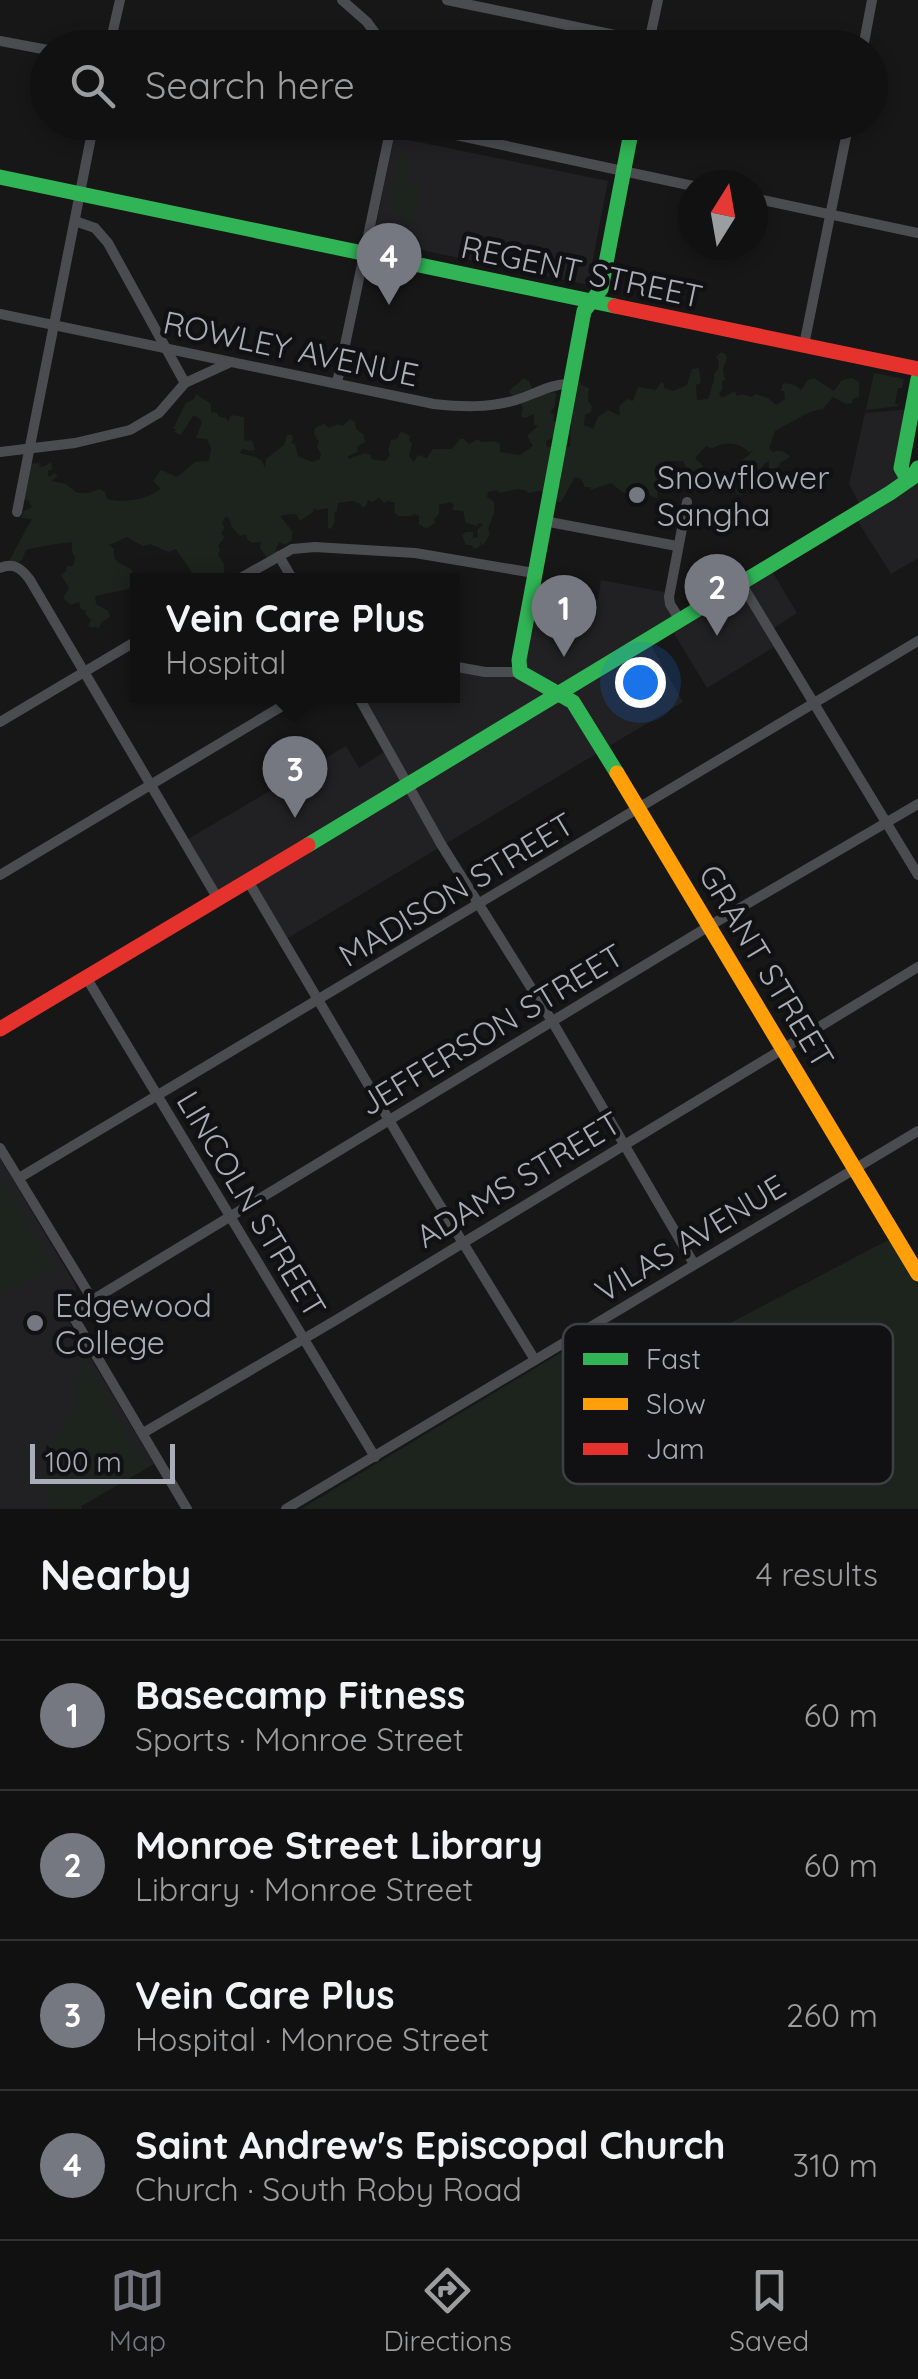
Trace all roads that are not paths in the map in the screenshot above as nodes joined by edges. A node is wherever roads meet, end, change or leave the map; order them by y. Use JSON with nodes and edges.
{"nodes":[{"id":1,"x":120,"y":0,"type":"edge"},
{"id":2,"x":342,"y":0,"type":"edge"},
{"id":3,"x":447,"y":0,"type":"edge"},
{"id":4,"x":658,"y":0,"type":"edge"},
{"id":5,"x":872,"y":0,"type":"edge"},
{"id":6,"x":352,"y":5,"type":"edge"},
{"id":7,"x":113,"y":30,"type":"edge"},
{"id":8,"x":374,"y":30,"type":"edge"},
{"id":9,"x":584,"y":30,"type":"edge"},
{"id":10,"x":651,"y":30,"type":"edge"},
{"id":11,"x":866,"y":30,"type":"edge"},
{"id":12,"x":0,"y":40,"type":"edge"},
{"id":13,"x":30,"y":46,"type":"edge"},
{"id":14,"x":91,"y":140,"type":"edge"},
{"id":15,"x":389,"y":140,"type":"edge"},
{"id":16,"x":478,"y":140,"type":"edge"},
{"id":17,"x":630,"y":140,"type":"edge"},
{"id":18,"x":844,"y":140,"type":"edge"},
{"id":19,"x":624,"y":171,"type":"junction"},
{"id":20,"x":0,"y":177,"type":"edge"},
{"id":21,"x":678,"y":183,"type":"edge"},
{"id":22,"x":81,"y":194,"type":"junction"},
{"id":23,"x":768,"y":201,"type":"edge"},
{"id":24,"x":830,"y":214,"type":"junction"},
{"id":25,"x":75,"y":221,"type":"junction"},
{"id":26,"x":918,"y":233,"type":"edge"},
{"id":27,"x":364,"y":253,"type":"junction"},
{"id":28,"x":593,"y":300,"type":"junction"},
{"id":29,"x":0,"y":314,"type":"edge"},
{"id":30,"x":54,"y":324,"type":"junction"},
{"id":31,"x":804,"y":345,"type":"junction"},
{"id":32,"x":165,"y":347,"type":"junction"},
{"id":33,"x":232,"y":361,"type":"junction"},
{"id":34,"x":918,"y":369,"type":"edge"},
{"id":35,"x":918,"y":379,"type":"edge"},
{"id":36,"x":338,"y":383,"type":"junction"},
{"id":37,"x":185,"y":384,"type":"junction"},
{"id":38,"x":570,"y":384,"type":"junction"},
{"id":39,"x":29,"y":449,"type":"junction"},
{"id":40,"x":0,"y":452,"type":"edge"},
{"id":41,"x":914,"y":476,"type":"edge"},
{"id":42,"x":687,"y":502,"type":"dead end"},
{"id":43,"x":17,"y":512,"type":"dead end"},
{"id":44,"x":544,"y":522,"type":"junction"},
{"id":45,"x":677,"y":546,"type":"junction"},
{"id":46,"x":279,"y":556,"type":"junction"},
{"id":47,"x":0,"y":568,"type":"edge"},
{"id":48,"x":249,"y":573,"type":"edge"},
{"id":49,"x":289,"y":573,"type":"edge"},
{"id":50,"x":534,"y":573,"type":"junction"},
{"id":51,"x":741,"y":583,"type":"junction"},
{"id":52,"x":680,"y":620,"type":"junction"},
{"id":53,"x":918,"y":641,"type":"edge"},
{"id":54,"x":130,"y":645,"type":"edge"},
{"id":55,"x":460,"y":667,"type":"edge"},
{"id":56,"x":520,"y":672,"type":"junction"},
{"id":57,"x":84,"y":673,"type":"junction"},
{"id":58,"x":559,"y":693,"type":"junction"},
{"id":59,"x":287,"y":703,"type":"edge"},
{"id":60,"x":362,"y":703,"type":"edge"},
{"id":61,"x":815,"y":704,"type":"junction"},
{"id":62,"x":0,"y":722,"type":"edge"},
{"id":63,"x":150,"y":784,"type":"junction"},
{"id":64,"x":408,"y":785,"type":"junction"},
{"id":65,"x":918,"y":804,"type":"edge"},
{"id":66,"x":640,"y":808,"type":"junction"},
{"id":67,"x":886,"y":823,"type":"junction"},
{"id":68,"x":0,"y":875,"type":"edge"},
{"id":69,"x":918,"y":875,"type":"edge"},
{"id":70,"x":248,"y":881,"type":"junction"},
{"id":71,"x":218,"y":899,"type":"junction"},
{"id":72,"x":480,"y":904,"type":"junction"},
{"id":73,"x":710,"y":925,"type":"junction"},
{"id":74,"x":918,"y":967,"type":"edge"},
{"id":75,"x":86,"y":977,"type":"junction"},
{"id":76,"x":318,"y":999,"type":"junction"},
{"id":77,"x":552,"y":1021,"type":"junction"},
{"id":78,"x":0,"y":1029,"type":"edge"},
{"id":79,"x":784,"y":1048,"type":"junction"},
{"id":80,"x":158,"y":1095,"type":"junction"},
{"id":81,"x":390,"y":1120,"type":"junction"},
{"id":82,"x":917,"y":1133,"type":"edge"},
{"id":83,"x":623,"y":1145,"type":"junction"},
{"id":84,"x":0,"y":1148,"type":"edge"},
{"id":85,"x":856,"y":1167,"type":"junction"},
{"id":86,"x":18,"y":1178,"type":"junction"},
{"id":87,"x":230,"y":1216,"type":"junction"},
{"id":88,"x":462,"y":1241,"type":"junction"},
{"id":89,"x":694,"y":1264,"type":"junction"},
{"id":90,"x":916,"y":1267,"type":"edge"},
{"id":91,"x":92,"y":1299,"type":"junction"},
{"id":92,"x":595,"y":1324,"type":"edge"},
{"id":93,"x":304,"y":1338,"type":"junction"},
{"id":94,"x":563,"y":1343,"type":"edge"},
{"id":95,"x":535,"y":1360,"type":"junction"},
{"id":96,"x":142,"y":1433,"type":"junction"},
{"id":97,"x":374,"y":1457,"type":"junction"},
{"id":98,"x":187,"y":1509,"type":"edge"},
{"id":99,"x":286,"y":1509,"type":"edge"}],
"edges":[{"from":1,"to":7,"type":"street"},
{"from":2,"to":6,"type":"street"},
{"from":3,"to":9,"type":"street"},
{"from":4,"to":10,"type":"street"},
{"from":5,"to":11,"type":"street"},
{"from":6,"to":8,"type":"street"},
{"from":12,"to":13,"type":"street"},
{"from":14,"to":22,"type":"street"},
{"from":15,"to":27,"type":"street"},
{"from":16,"to":19,"type":"street"},
{"from":17,"to":19,"type":"main road"},
{"from":18,"to":24,"type":"street"},
{"from":19,"to":21,"type":"street"},
{"from":19,"to":28,"type":"main road"},
{"from":20,"to":22,"type":"main road","name":"REGENT STREET"},
{"from":22,"to":25,"type":"street"},
{"from":22,"to":27,"type":"main road","name":"REGENT STREET"},
{"from":23,"to":24,"type":"street"},
{"from":24,"to":26,"type":"street"},
{"from":24,"to":31,"type":"street"},
{"from":25,"to":30,"type":"street"},
{"from":25,"to":32,"type":"street"},
{"from":27,"to":28,"type":"main road","name":"REGENT STREET"},
{"from":27,"to":36,"type":"street"},
{"from":28,"to":31,"type":"main road","name":"REGENT STREET"},
{"from":28,"to":38,"type":"main road"},
{"from":29,"to":30,"type":"street","name":"ROWLEY AVENUE"},
{"from":30,"to":32,"type":"street","name":"ROWLEY AVENUE"},
{"from":30,"to":39,"type":"street"},
{"from":31,"to":34,"type":"main road","name":"REGENT STREET"},
{"from":32,"to":33,"type":"street","name":"ROWLEY AVENUE"},
{"from":32,"to":37,"type":"street"},
{"from":33,"to":36,"type":"street","name":"ROWLEY AVENUE"},
{"from":33,"to":37,"type":"street"},
{"from":35,"to":41,"type":"main road"},
{"from":36,"to":38,"type":"street","name":"ROWLEY AVENUE"},
{"from":37,"to":39,"type":"street"},
{"from":38,"to":44,"type":"main road"},
{"from":39,"to":40,"type":"street"},
{"from":39,"to":43,"type":"street"},
{"from":41,"to":51,"type":"main road"},
{"from":42,"to":45,"type":"street"},
{"from":44,"to":45,"type":"street"},
{"from":44,"to":50,"type":"main road"},
{"from":45,"to":52,"type":"street"},
{"from":46,"to":48,"type":"street"},
{"from":46,"to":49,"type":"street"},
{"from":46,"to":50,"type":"street"},
{"from":47,"to":57,"type":"street"},
{"from":50,"to":56,"type":"main road"},
{"from":51,"to":52,"type":"main road"},
{"from":51,"to":61,"type":"street"},
{"from":52,"to":58,"type":"main road"},
{"from":53,"to":61,"type":"street","name":"MADISON STREET"},
{"from":54,"to":57,"type":"street"},
{"from":55,"to":56,"type":"street"},
{"from":56,"to":58,"type":"main road"},
{"from":57,"to":62,"type":"street"},
{"from":57,"to":63,"type":"street"},
{"from":58,"to":64,"type":"main road"},
{"from":58,"to":66,"type":"main road","name":"GRANT STREET"},
{"from":59,"to":63,"type":"street"},
{"from":60,"to":64,"type":"street"},
{"from":61,"to":66,"type":"street","name":"MADISON STREET"},
{"from":61,"to":67,"type":"street"},
{"from":63,"to":68,"type":"street"},
{"from":63,"to":71,"type":"street"},
{"from":64,"to":70,"type":"main road"},
{"from":64,"to":72,"type":"street"},
{"from":65,"to":67,"type":"street","name":"JEFFERSON STREET"},
{"from":66,"to":72,"type":"street","name":"MADISON STREET"},
{"from":66,"to":73,"type":"main road","name":"GRANT STREET"},
{"from":67,"to":69,"type":"street"},
{"from":67,"to":73,"type":"street","name":"JEFFERSON STREET"},
{"from":70,"to":71,"type":"main road"},
{"from":70,"to":76,"type":"street"},
{"from":71,"to":75,"type":"main road"},
{"from":72,"to":76,"type":"street","name":"MADISON STREET"},
{"from":72,"to":77,"type":"street"},
{"from":73,"to":77,"type":"street","name":"JEFFERSON STREET"},
{"from":73,"to":79,"type":"main road","name":"GRANT STREET"},
{"from":74,"to":79,"type":"street","name":"ADAMS STREET"},
{"from":75,"to":78,"type":"main road"},
{"from":75,"to":80,"type":"street","name":"LINCOLN STREET"},
{"from":76,"to":80,"type":"street","name":"MADISON STREET"},
{"from":76,"to":81,"type":"street"},
{"from":77,"to":81,"type":"street","name":"JEFFERSON STREET"},
{"from":77,"to":83,"type":"street"},
{"from":79,"to":83,"type":"street","name":"ADAMS STREET"},
{"from":79,"to":85,"type":"main road","name":"GRANT STREET"},
{"from":80,"to":86,"type":"street","name":"MADISON STREET"},
{"from":80,"to":87,"type":"street","name":"LINCOLN STREET"},
{"from":81,"to":87,"type":"street","name":"JEFFERSON STREET"},
{"from":81,"to":88,"type":"street"},
{"from":82,"to":85,"type":"street","name":"VILAS AVENUE"},
{"from":83,"to":88,"type":"street","name":"ADAMS STREET"},
{"from":83,"to":89,"type":"street"},
{"from":84,"to":86,"type":"street"},
{"from":85,"to":89,"type":"street","name":"VILAS AVENUE"},
{"from":85,"to":90,"type":"main road","name":"GRANT STREET"},
{"from":86,"to":91,"type":"street"},
{"from":87,"to":91,"type":"street","name":"JEFFERSON STREET"},
{"from":87,"to":93,"type":"street","name":"LINCOLN STREET"},
{"from":88,"to":93,"type":"street","name":"ADAMS STREET"},
{"from":88,"to":95,"type":"street"},
{"from":89,"to":92,"type":"street","name":"VILAS AVENUE"},
{"from":91,"to":96,"type":"street"},
{"from":93,"to":96,"type":"street","name":"ADAMS STREET"},
{"from":93,"to":97,"type":"street","name":"LINCOLN STREET"},
{"from":94,"to":95,"type":"street","name":"VILAS AVENUE"},
{"from":95,"to":97,"type":"street","name":"VILAS AVENUE"},
{"from":96,"to":98,"type":"street"},
{"from":97,"to":99,"type":"street","name":"VILAS AVENUE"}]}
